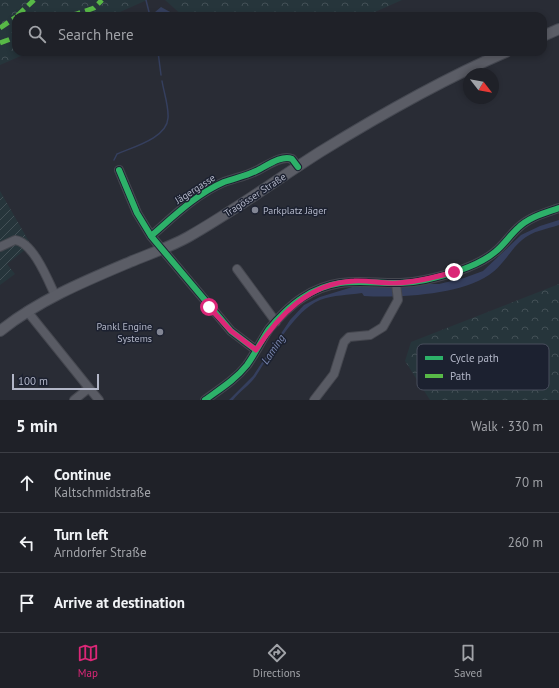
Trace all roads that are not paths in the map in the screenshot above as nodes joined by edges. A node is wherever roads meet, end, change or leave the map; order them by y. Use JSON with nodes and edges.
{"nodes":[{"id":1,"x":559,"y":29,"type":"edge"},
{"id":2,"x":547,"y":34,"type":"edge"},
{"id":3,"x":496,"y":56,"type":"edge"},
{"id":4,"x":298,"y":167,"type":"junction"},
{"id":5,"x":119,"y":170,"type":"dead end"},
{"id":6,"x":559,"y":208,"type":"edge"},
{"id":7,"x":150,"y":236,"type":"junction"},
{"id":8,"x":0,"y":247,"type":"edge"},
{"id":9,"x":161,"y":250,"type":"junction"},
{"id":10,"x":237,"y":269,"type":"dead end"},
{"id":11,"x":396,"y":284,"type":"junction"},
{"id":12,"x":55,"y":295,"type":"junction"},
{"id":13,"x":27,"y":311,"type":"junction"},
{"id":14,"x":276,"y":322,"type":"junction"},
{"id":15,"x":0,"y":331,"type":"edge"},
{"id":16,"x":256,"y":350,"type":"junction"},
{"id":17,"x":89,"y":388,"type":"junction"},
{"id":18,"x":74,"y":400,"type":"edge"},
{"id":19,"x":99,"y":400,"type":"edge"},
{"id":20,"x":205,"y":400,"type":"edge"},
{"id":21,"x":314,"y":400,"type":"edge"}],
"edges":[{"from":1,"to":2,"type":"main road"},
{"from":3,"to":4,"type":"main road","name":"Tragösser Straße"},
{"from":4,"to":7,"type":"street","name":"Jägergasse"},
{"from":4,"to":9,"type":"main road","name":"Tragösser Straße"},
{"from":5,"to":7,"type":"street"},
{"from":6,"to":11,"type":"street"},
{"from":7,"to":9,"type":"street"},
{"from":8,"to":12,"type":"street"},
{"from":9,"to":12,"type":"main road","name":"Tragösser Straße"},
{"from":9,"to":16,"type":"street"},
{"from":10,"to":14,"type":"street"},
{"from":11,"to":14,"type":"street"},
{"from":11,"to":21,"type":"street"},
{"from":12,"to":13,"type":"main road","name":"Tragösser Straße"},
{"from":13,"to":15,"type":"main road","name":"Tragösser Straße"},
{"from":13,"to":17,"type":"street"},
{"from":14,"to":16,"type":"street"},
{"from":16,"to":20,"type":"street"},
{"from":17,"to":18,"type":"street"},
{"from":17,"to":19,"type":"street"}]}
